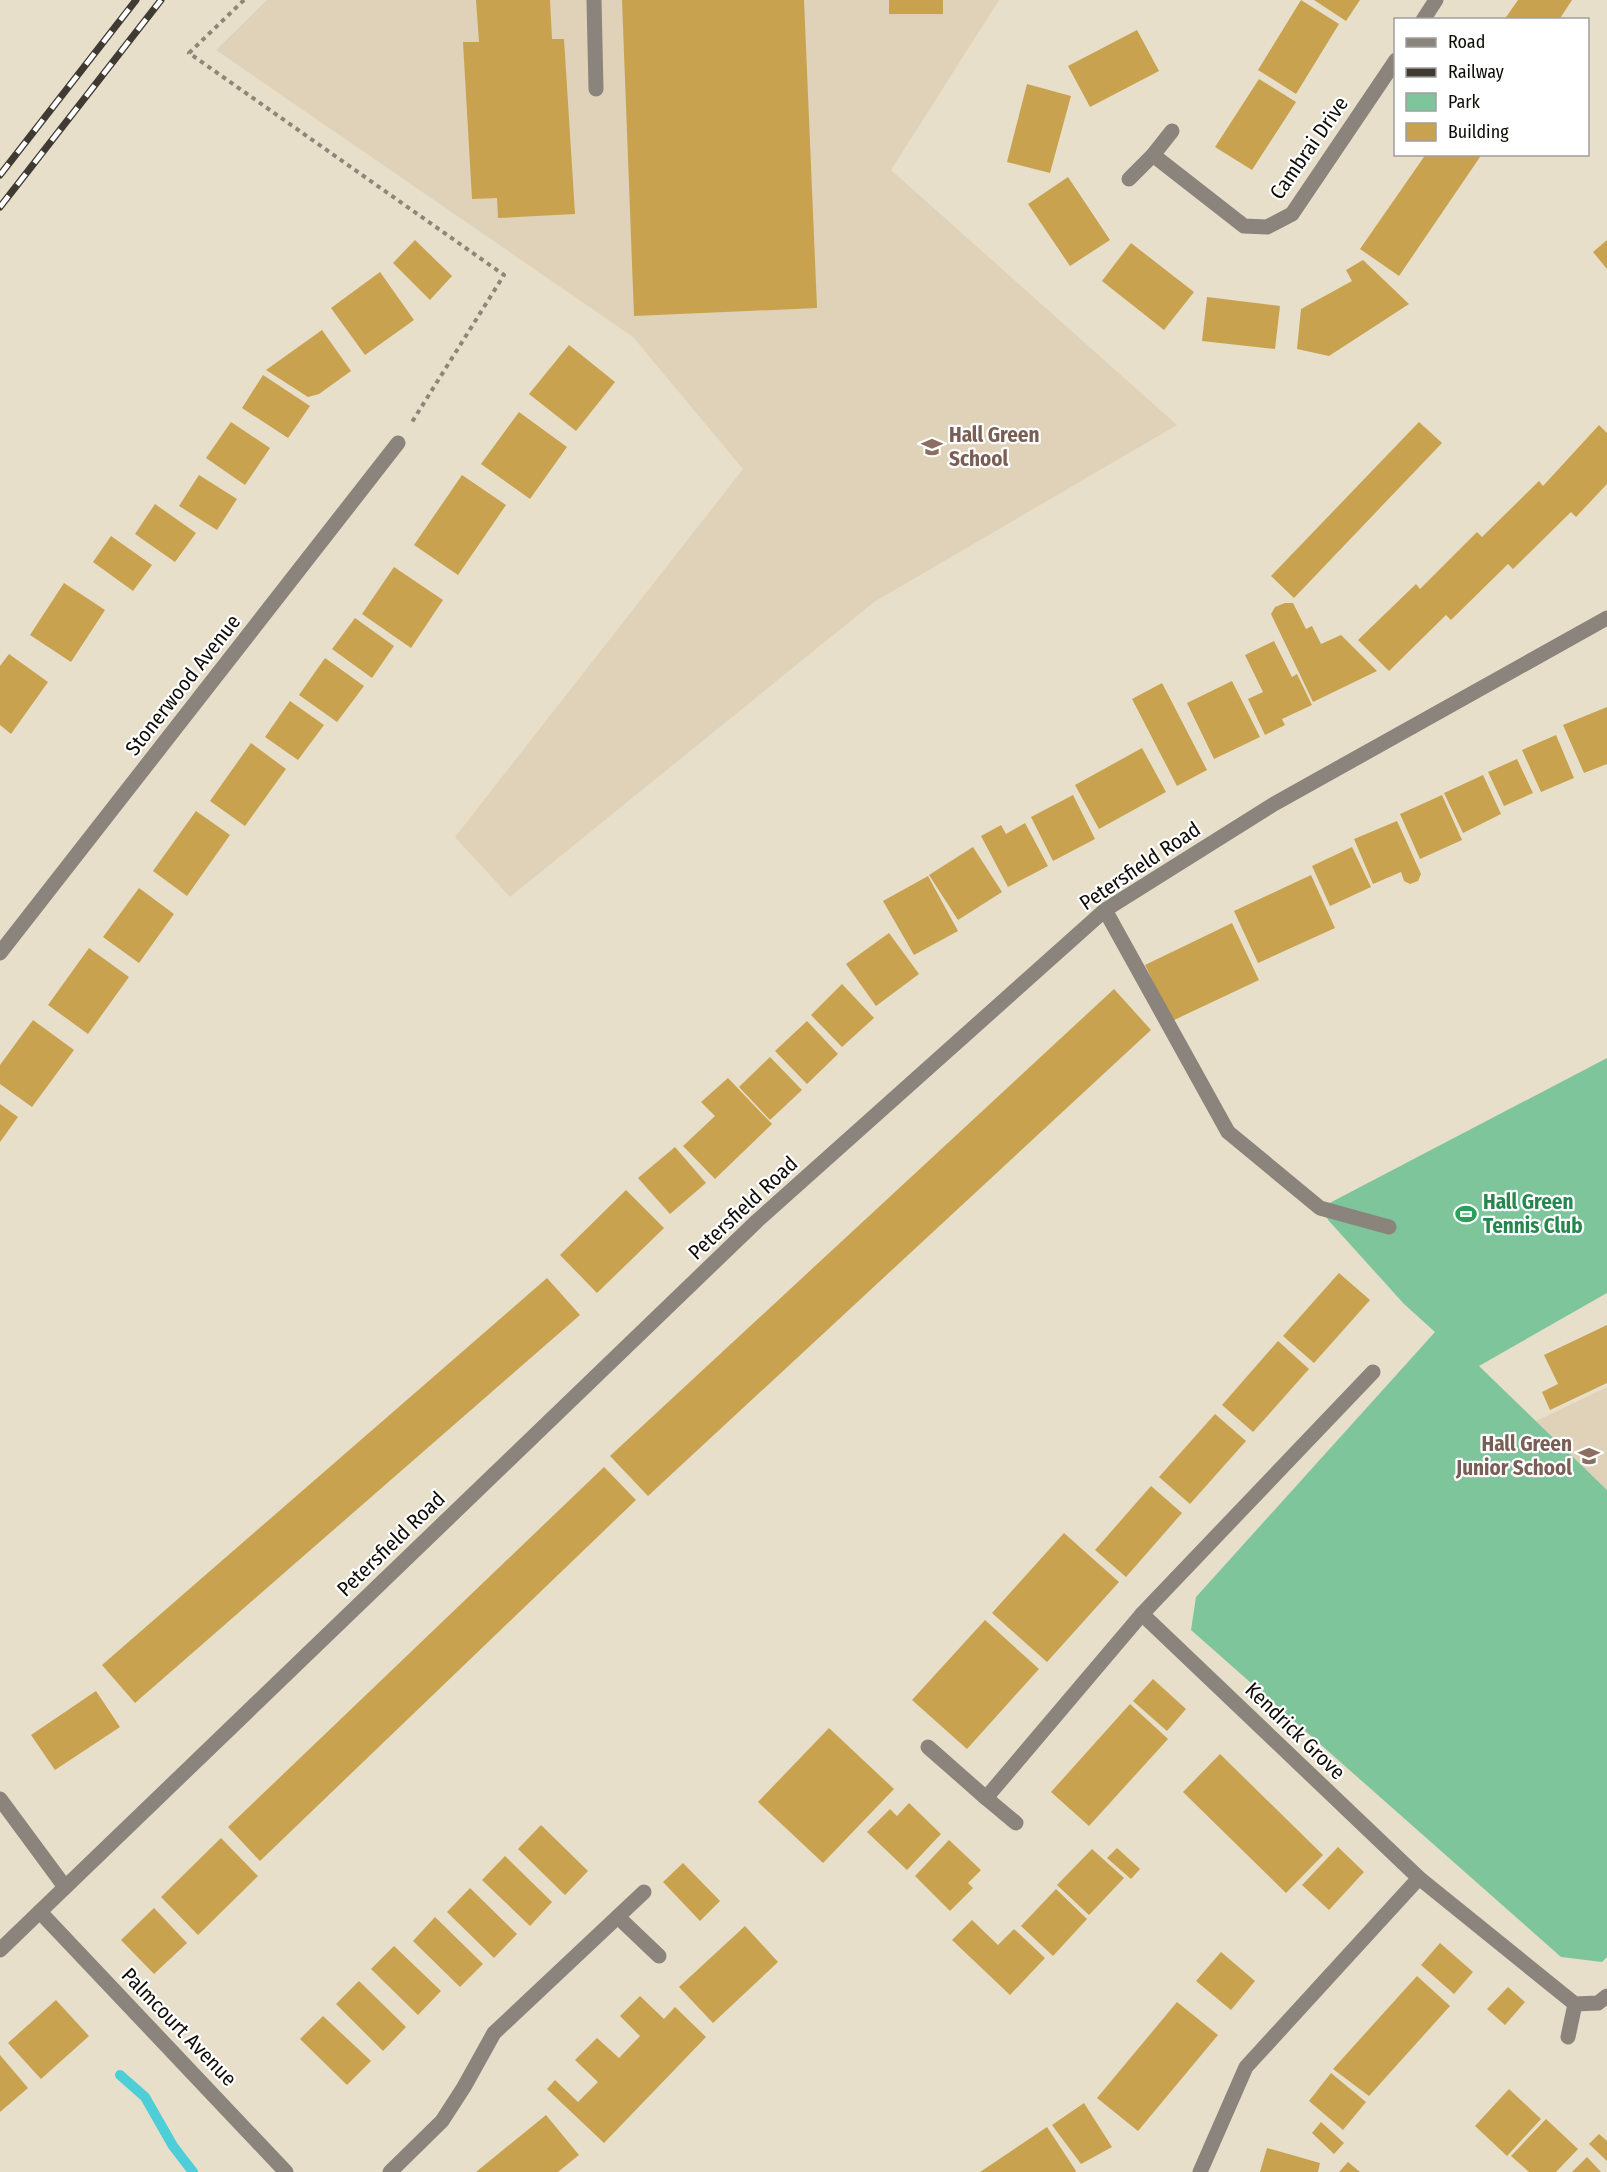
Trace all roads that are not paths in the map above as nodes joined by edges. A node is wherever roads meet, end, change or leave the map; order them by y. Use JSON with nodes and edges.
{"nodes":[{"id":1,"x":594,"y":0,"type":"edge"},
{"id":2,"x":1436,"y":0,"type":"edge"},
{"id":3,"x":1424,"y":18,"type":"edge"},
{"id":4,"x":1394,"y":61,"type":"edge"},
{"id":5,"x":596,"y":89,"type":"dead end"},
{"id":6,"x":1172,"y":130,"type":"dead end"},
{"id":7,"x":1153,"y":155,"type":"junction"},
{"id":8,"x":1129,"y":178,"type":"dead end"},
{"id":9,"x":398,"y":443,"type":"road end"},
{"id":10,"x":1607,"y":618,"type":"edge"},
{"id":11,"x":1105,"y":910,"type":"junction"},
{"id":12,"x":0,"y":953,"type":"edge"},
{"id":13,"x":1389,"y":1227,"type":"dead end"},
{"id":14,"x":1374,"y":1372,"type":"dead end"},
{"id":15,"x":1142,"y":1614,"type":"junction"},
{"id":16,"x":928,"y":1747,"type":"dead end"},
{"id":17,"x":986,"y":1797,"type":"junction"},
{"id":18,"x":0,"y":1799,"type":"edge"},
{"id":19,"x":1016,"y":1823,"type":"dead end"},
{"id":20,"x":1419,"y":1878,"type":"junction"},
{"id":21,"x":65,"y":1887,"type":"junction"},
{"id":22,"x":644,"y":1892,"type":"dead end"},
{"id":23,"x":40,"y":1912,"type":"junction"},
{"id":24,"x":618,"y":1917,"type":"junction"},
{"id":25,"x":0,"y":1950,"type":"edge"},
{"id":26,"x":659,"y":1956,"type":"dead end"},
{"id":27,"x":1607,"y":1996,"type":"edge"},
{"id":28,"x":1575,"y":2004,"type":"junction"},
{"id":29,"x":1568,"y":2037,"type":"dead end"},
{"id":30,"x":286,"y":2172,"type":"edge"},
{"id":31,"x":390,"y":2172,"type":"edge"},
{"id":32,"x":1200,"y":2172,"type":"edge"}],
"edges":[{"from":1,"to":5,"type":"street"},
{"from":2,"to":3,"type":"street"},
{"from":4,"to":7,"type":"street","name":"Cambrai Drive"},
{"from":6,"to":7,"type":"street"},
{"from":7,"to":8,"type":"street"},
{"from":9,"to":12,"type":"street","name":"Stonerwood Avenue"},
{"from":10,"to":11,"type":"street","name":"Petersfield Road"},
{"from":11,"to":13,"type":"street"},
{"from":11,"to":21,"type":"street","name":"Petersfield Road"},
{"from":14,"to":15,"type":"street"},
{"from":15,"to":17,"type":"street"},
{"from":15,"to":20,"type":"street","name":"Kendrick Grove"},
{"from":16,"to":17,"type":"street"},
{"from":17,"to":19,"type":"street"},
{"from":18,"to":21,"type":"street"},
{"from":20,"to":28,"type":"street","name":"Kendrick Grove"},
{"from":20,"to":32,"type":"street"},
{"from":21,"to":23,"type":"street","name":"Petersfield Road"},
{"from":22,"to":24,"type":"street"},
{"from":23,"to":25,"type":"street","name":"Petersfield Road"},
{"from":23,"to":30,"type":"street","name":"Palmcourt Avenue"},
{"from":24,"to":26,"type":"street"},
{"from":24,"to":31,"type":"street"},
{"from":27,"to":28,"type":"street"},
{"from":28,"to":29,"type":"street"}]}
